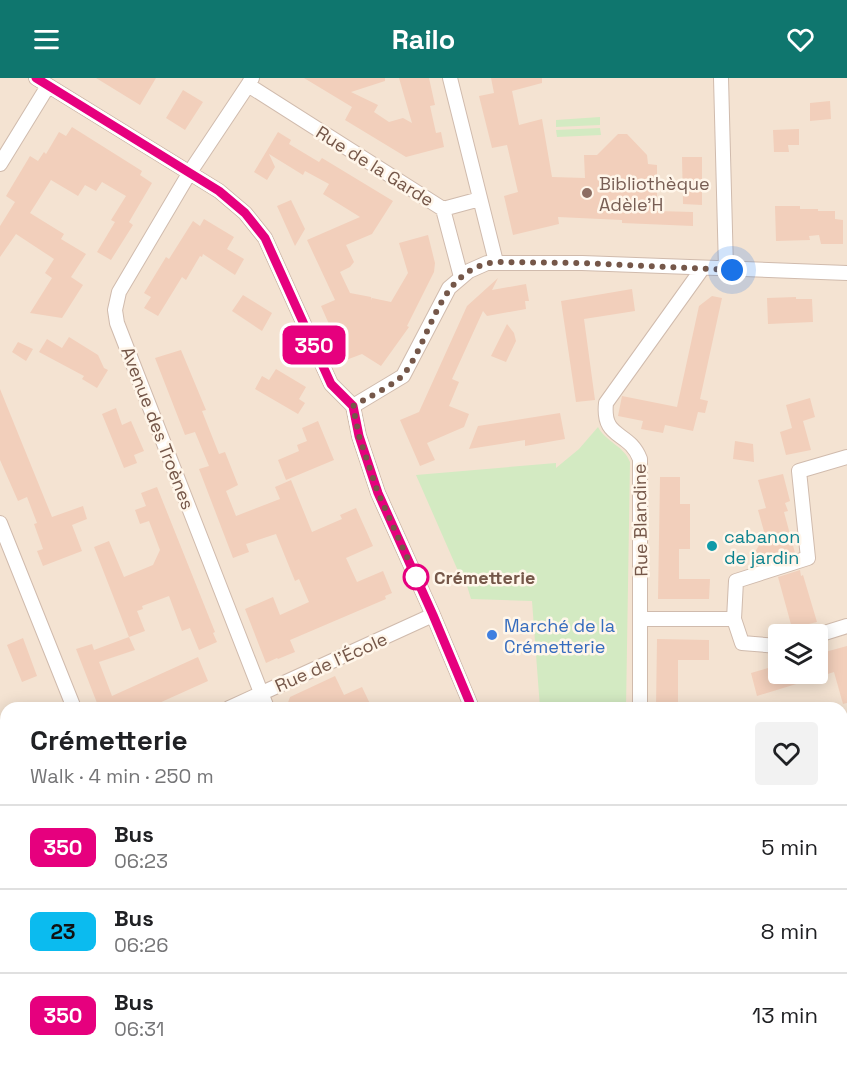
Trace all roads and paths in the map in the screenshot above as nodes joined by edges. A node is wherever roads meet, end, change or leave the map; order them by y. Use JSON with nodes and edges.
{"nodes":[{"id":1,"x":36,"y":78,"type":"edge"},
{"id":2,"x":450,"y":78,"type":"edge"},
{"id":3,"x":721,"y":78,"type":"edge"},
{"id":4,"x":250,"y":82,"type":"edge"},
{"id":5,"x":48,"y":86,"type":"junction"},
{"id":6,"x":0,"y":164,"type":"edge"},
{"id":7,"x":190,"y":172,"type":"junction"},
{"id":8,"x":480,"y":199,"type":"junction"},
{"id":9,"x":443,"y":209,"type":"junction"},
{"id":10,"x":496,"y":262,"type":"junction"},
{"id":11,"x":702,"y":269,"type":"junction"},
{"id":12,"x":726,"y":269,"type":"junction"},
{"id":13,"x":847,"y":273,"type":"edge"},
{"id":14,"x":461,"y":277,"type":"junction"},
{"id":15,"x":353,"y":406,"type":"junction"},
{"id":16,"x":847,"y":457,"type":"edge"},
{"id":17,"x":0,"y":523,"type":"edge"},
{"id":18,"x":433,"y":615,"type":"junction"},
{"id":19,"x":641,"y":619,"type":"junction"},
{"id":20,"x":734,"y":619,"type":"junction"},
{"id":21,"x":847,"y":626,"type":"edge"},
{"id":22,"x":828,"y":632,"type":"edge"},
{"id":23,"x":768,"y":645,"type":"edge"},
{"id":24,"x":262,"y":693,"type":"junction"},
{"id":25,"x":72,"y":702,"type":"edge"},
{"id":26,"x":242,"y":702,"type":"edge"},
{"id":27,"x":265,"y":702,"type":"edge"},
{"id":28,"x":469,"y":702,"type":"edge"},
{"id":29,"x":640,"y":702,"type":"edge"}],
"edges":[{"from":1,"to":5,"type":"street"},
{"from":2,"to":8,"type":"street"},
{"from":3,"to":12,"type":"street"},
{"from":4,"to":7,"type":"street","name":"Rue de la Garde"},
{"from":4,"to":9,"type":"street","name":"Rue de la Garde"},
{"from":5,"to":6,"type":"street"},
{"from":5,"to":7,"type":"street"},
{"from":7,"to":15,"type":"street"},
{"from":7,"to":24,"type":"street","name":"Avenue des Troènes"},
{"from":8,"to":9,"type":"street"},
{"from":8,"to":10,"type":"street"},
{"from":9,"to":14,"type":"street","name":"Rue de la Garde"},
{"from":10,"to":11,"type":"street"},
{"from":10,"to":14,"type":"street"},
{"from":11,"to":12,"type":"street"},
{"from":11,"to":19,"type":"street","name":"Rue Blandine"},
{"from":12,"to":13,"type":"street"},
{"from":14,"to":15,"type":"street"},
{"from":15,"to":18,"type":"street"},
{"from":16,"to":20,"type":"street"},
{"from":17,"to":25,"type":"street"},
{"from":18,"to":24,"type":"street","name":"Rue de l'École"},
{"from":18,"to":28,"type":"street"},
{"from":19,"to":20,"type":"street"},
{"from":19,"to":29,"type":"street","name":"Rue Blandine"},
{"from":20,"to":23,"type":"street"},
{"from":21,"to":22,"type":"street"},
{"from":24,"to":26,"type":"street","name":"Rue de l'École"},
{"from":24,"to":27,"type":"street","name":"Avenue des Troènes"}]}
